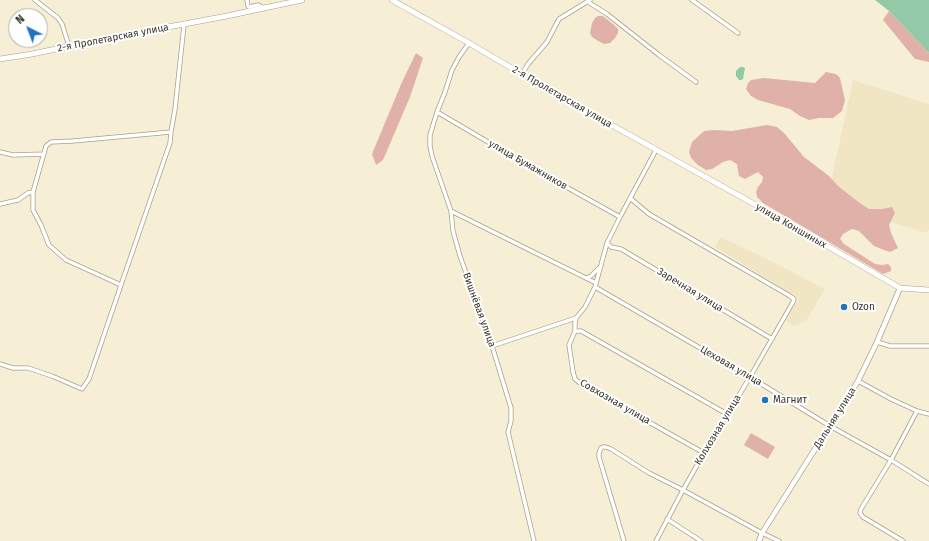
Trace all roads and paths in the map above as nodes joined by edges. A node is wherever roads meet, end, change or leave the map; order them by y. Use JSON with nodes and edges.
{"nodes":[{"id":1,"x":35,"y":0,"type":"edge"},
{"id":2,"x":247,"y":0,"type":"edge"},
{"id":3,"x":302,"y":0,"type":"edge"},
{"id":4,"x":392,"y":0,"type":"edge"},
{"id":5,"x":692,"y":0,"type":"edge"},
{"id":6,"x":589,"y":1,"type":"edge"},
{"id":7,"x":264,"y":8,"type":"junction"},
{"id":8,"x":184,"y":25,"type":"junction"},
{"id":9,"x":738,"y":33,"type":"dead end"},
{"id":10,"x":469,"y":43,"type":"junction"},
{"id":11,"x":69,"y":46,"type":"junction"},
{"id":12,"x":0,"y":59,"type":"edge"},
{"id":13,"x":522,"y":74,"type":"junction"},
{"id":14,"x":696,"y":82,"type":"dead end"},
{"id":15,"x":436,"y":112,"type":"junction"},
{"id":16,"x":171,"y":132,"type":"junction"},
{"id":17,"x":656,"y":150,"type":"junction"},
{"id":18,"x":0,"y":152,"type":"edge"},
{"id":19,"x":44,"y":154,"type":"junction"},
{"id":20,"x":34,"y":192,"type":"junction"},
{"id":21,"x":630,"y":198,"type":"junction"},
{"id":22,"x":0,"y":204,"type":"edge"},
{"id":23,"x":451,"y":211,"type":"junction"},
{"id":24,"x":620,"y":217,"type":"junction"},
{"id":25,"x":607,"y":243,"type":"junction"},
{"id":26,"x":601,"y":266,"type":"junction"},
{"id":27,"x":586,"y":278,"type":"junction"},
{"id":28,"x":121,"y":285,"type":"junction"},
{"id":29,"x":596,"y":285,"type":"junction"},
{"id":30,"x":900,"y":288,"type":"junction"},
{"id":31,"x":929,"y":290,"type":"edge"},
{"id":32,"x":576,"y":318,"type":"junction"},
{"id":33,"x":575,"y":331,"type":"junction"},
{"id":34,"x":772,"y":339,"type":"junction"},
{"id":35,"x":877,"y":342,"type":"junction"},
{"id":36,"x":492,"y":346,"type":"junction"},
{"id":37,"x":929,"y":346,"type":"edge"},
{"id":38,"x":0,"y":364,"type":"edge"},
{"id":39,"x":750,"y":377,"type":"junction"},
{"id":40,"x":858,"y":381,"type":"junction"},
{"id":41,"x":917,"y":411,"type":"junction"},
{"id":42,"x":728,"y":414,"type":"junction"},
{"id":43,"x":929,"y":414,"type":"edge"},
{"id":44,"x":830,"y":426,"type":"junction"},
{"id":45,"x":704,"y":452,"type":"junction"},
{"id":46,"x":891,"y":460,"type":"junction"},
{"id":47,"x":929,"y":484,"type":"edge"},
{"id":48,"x":683,"y":490,"type":"junction"},
{"id":49,"x":667,"y":519,"type":"junction"},
{"id":50,"x":762,"y":533,"type":"junction"},
{"id":51,"x":534,"y":541,"type":"edge"},
{"id":52,"x":624,"y":541,"type":"edge"},
{"id":53,"x":656,"y":541,"type":"edge"},
{"id":54,"x":701,"y":541,"type":"edge"},
{"id":55,"x":759,"y":541,"type":"edge"},
{"id":56,"x":779,"y":541,"type":"edge"},
{"id":57,"x":903,"y":541,"type":"edge"}],
"edges":[{"from":1,"to":11,"type":"street"},
{"from":2,"to":7,"type":"street"},
{"from":3,"to":7,"type":"main road","name":"2-я Пролетарская улица"},
{"from":4,"to":10,"type":"main road","name":"2-я Пролетарская улица"},
{"from":5,"to":9,"type":"street"},
{"from":6,"to":13,"type":"street"},
{"from":6,"to":14,"type":"street"},
{"from":7,"to":8,"type":"main road","name":"2-я Пролетарская улица"},
{"from":8,"to":11,"type":"main road","name":"2-я Пролетарская улица"},
{"from":8,"to":16,"type":"street"},
{"from":10,"to":13,"type":"main road","name":"2-я Пролетарская улица"},
{"from":10,"to":15,"type":"street","name":"Вишнёвая улица"},
{"from":11,"to":12,"type":"main road","name":"2-я Пролетарская улица"},
{"from":13,"to":17,"type":"main road","name":"2-я Пролетарская улица"},
{"from":15,"to":23,"type":"street","name":"Вишнёвая улица"},
{"from":15,"to":24,"type":"street","name":"улица Бумажников"},
{"from":16,"to":19,"type":"street"},
{"from":16,"to":28,"type":"street"},
{"from":17,"to":21,"type":"street"},
{"from":17,"to":30,"type":"main road","name":"улица Коншиных"},
{"from":18,"to":19,"type":"street"},
{"from":19,"to":20,"type":"street"},
{"from":20,"to":22,"type":"street"},
{"from":20,"to":28,"type":"street"},
{"from":21,"to":24,"type":"street"},
{"from":21,"to":34,"type":"street","name":"Колхозная улица"},
{"from":23,"to":27,"type":"street","name":"Цеховая улица"},
{"from":23,"to":36,"type":"street","name":"Вишнёвая улица"},
{"from":24,"to":25,"type":"street"},
{"from":25,"to":26,"type":"street"},
{"from":25,"to":34,"type":"street","name":"Заречная улица"},
{"from":26,"to":27,"type":"street"},
{"from":26,"to":29,"type":"street"},
{"from":27,"to":29,"type":"street","name":"Цеховая улица"},
{"from":28,"to":38,"type":"street"},
{"from":29,"to":32,"type":"street"},
{"from":29,"to":39,"type":"street","name":"Цеховая улица"},
{"from":30,"to":31,"type":"main road","name":"улица Коншиных"},
{"from":30,"to":35,"type":"street","name":"Дальняя улица"},
{"from":32,"to":33,"type":"street","name":"Совхозная улица"},
{"from":32,"to":36,"type":"street"},
{"from":33,"to":42,"type":"street"},
{"from":33,"to":45,"type":"street","name":"Совхозная улица"},
{"from":34,"to":39,"type":"street","name":"Колхозная улица"},
{"from":35,"to":37,"type":"street"},
{"from":35,"to":40,"type":"street","name":"Дальняя улица"},
{"from":36,"to":51,"type":"street","name":"Вишнёвая улица"},
{"from":39,"to":42,"type":"street","name":"Колхозная улица"},
{"from":39,"to":44,"type":"street","name":"Цеховая улица"},
{"from":40,"to":41,"type":"street"},
{"from":40,"to":44,"type":"street","name":"Дальняя улица"},
{"from":41,"to":43,"type":"street"},
{"from":41,"to":46,"type":"street"},
{"from":42,"to":45,"type":"street","name":"Колхозная улица"},
{"from":44,"to":46,"type":"street","name":"Цеховая улица"},
{"from":44,"to":50,"type":"street","name":"Дальняя улица"},
{"from":45,"to":48,"type":"street","name":"Колхозная улица"},
{"from":46,"to":47,"type":"street","name":"Цеховая улица"},
{"from":46,"to":57,"type":"street"},
{"from":48,"to":49,"type":"street","name":"Колхозная улица"},
{"from":48,"to":50,"type":"street"},
{"from":48,"to":52,"type":"street"},
{"from":49,"to":53,"type":"street","name":"Колхозная улица"},
{"from":49,"to":54,"type":"street"},
{"from":50,"to":55,"type":"street","name":"Дальняя улица"},
{"from":50,"to":56,"type":"street"}]}
